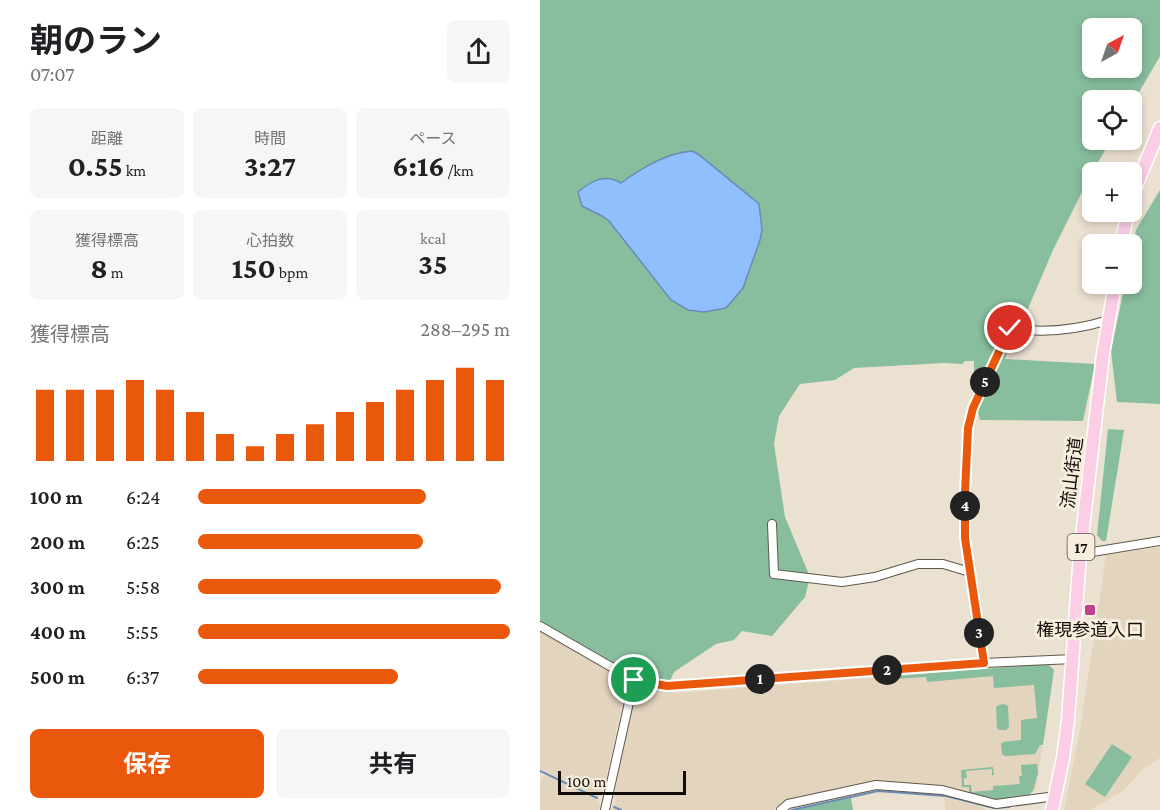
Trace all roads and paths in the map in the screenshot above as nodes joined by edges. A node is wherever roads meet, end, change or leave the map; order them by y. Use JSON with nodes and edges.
{"nodes":[{"id":1,"x":1160,"y":128,"type":"edge"},
{"id":2,"x":1142,"y":172,"type":"edge"},
{"id":3,"x":1113,"y":294,"type":"edge"},
{"id":4,"x":1109,"y":320,"type":"junction"},
{"id":5,"x":772,"y":524,"type":"dead end"},
{"id":6,"x":1160,"y":541,"type":"edge"},
{"id":7,"x":1080,"y":554,"type":"junction"},
{"id":8,"x":970,"y":572,"type":"junction"},
{"id":9,"x":540,"y":626,"type":"edge"},
{"id":10,"x":1074,"y":658,"type":"junction"},
{"id":11,"x":984,"y":663,"type":"junction"},
{"id":12,"x":634,"y":680,"type":"junction"},
{"id":13,"x":1056,"y":796,"type":"junction"},
{"id":14,"x":605,"y":810,"type":"edge"},
{"id":15,"x":781,"y":810,"type":"edge"},
{"id":16,"x":1052,"y":810,"type":"edge"}],
"edges":[{"from":1,"to":2,"type":"main road"},
{"from":3,"to":4,"type":"main road","name":"流山街道","number":"17"},
{"from":4,"to":7,"type":"main road","name":"流山街道","number":"17"},
{"from":4,"to":8,"type":"street"},
{"from":5,"to":8,"type":"street"},
{"from":6,"to":7,"type":"street"},
{"from":7,"to":10,"type":"main road","name":"流山街道","number":"17"},
{"from":8,"to":11,"type":"street"},
{"from":9,"to":12,"type":"street"},
{"from":10,"to":11,"type":"street"},
{"from":10,"to":13,"type":"main road","name":"流山街道","number":"17"},
{"from":11,"to":12,"type":"street"},
{"from":12,"to":14,"type":"street"},
{"from":13,"to":15,"type":"street"},
{"from":13,"to":16,"type":"main road","name":"流山街道","number":"17"}]}
